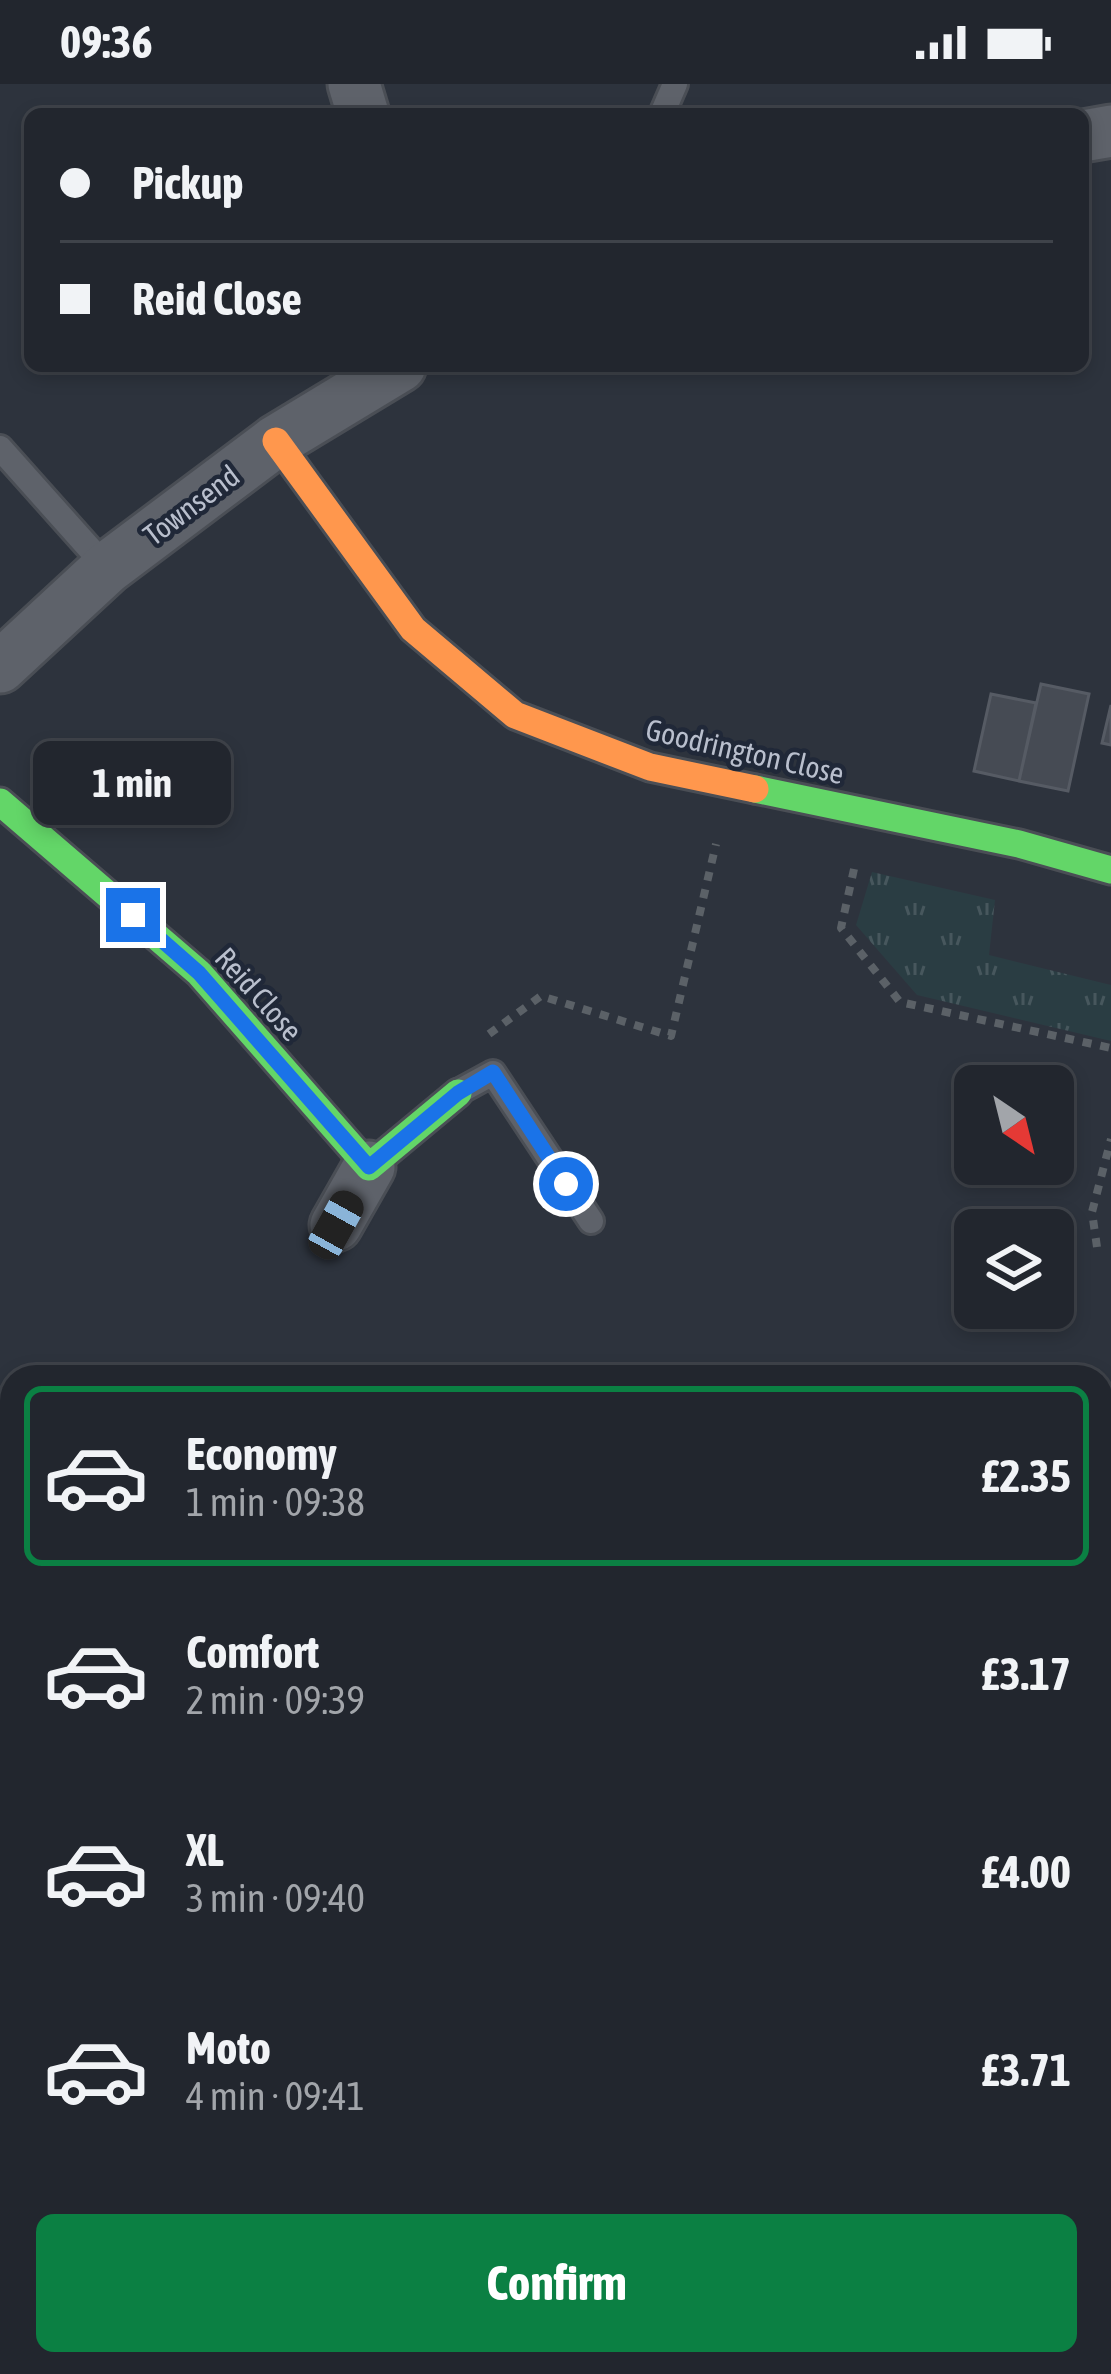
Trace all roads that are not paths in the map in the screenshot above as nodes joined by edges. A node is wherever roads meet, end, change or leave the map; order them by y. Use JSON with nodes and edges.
{"nodes":[{"id":1,"x":390,"y":372,"type":"edge"},
{"id":2,"x":276,"y":441,"type":"junction"},
{"id":3,"x":0,"y":448,"type":"edge"},
{"id":4,"x":107,"y":568,"type":"junction"},
{"id":5,"x":0,"y":667,"type":"edge"},
{"id":6,"x":0,"y":802,"type":"edge"},
{"id":7,"x":1111,"y":870,"type":"edge"},
{"id":8,"x":458,"y":1093,"type":"joint"},
{"id":9,"x":369,"y":1167,"type":"junction"},
{"id":10,"x":591,"y":1220,"type":"dead end"},
{"id":11,"x":336,"y":1225,"type":"dead end"}],
"edges":[{"from":1,"to":2,"type":"street","name":"Townsend"},
{"from":2,"to":4,"type":"street","name":"Townsend"},
{"from":2,"to":7,"type":"street","name":"Goodrington Close"},
{"from":3,"to":4,"type":"lane"},
{"from":4,"to":5,"type":"street","name":"Townsend"},
{"from":6,"to":9,"type":"street","name":"Reid Close"},
{"from":8,"to":9,"type":"street"},
{"from":8,"to":10,"type":"lane"},
{"from":9,"to":11,"type":"street"}]}
